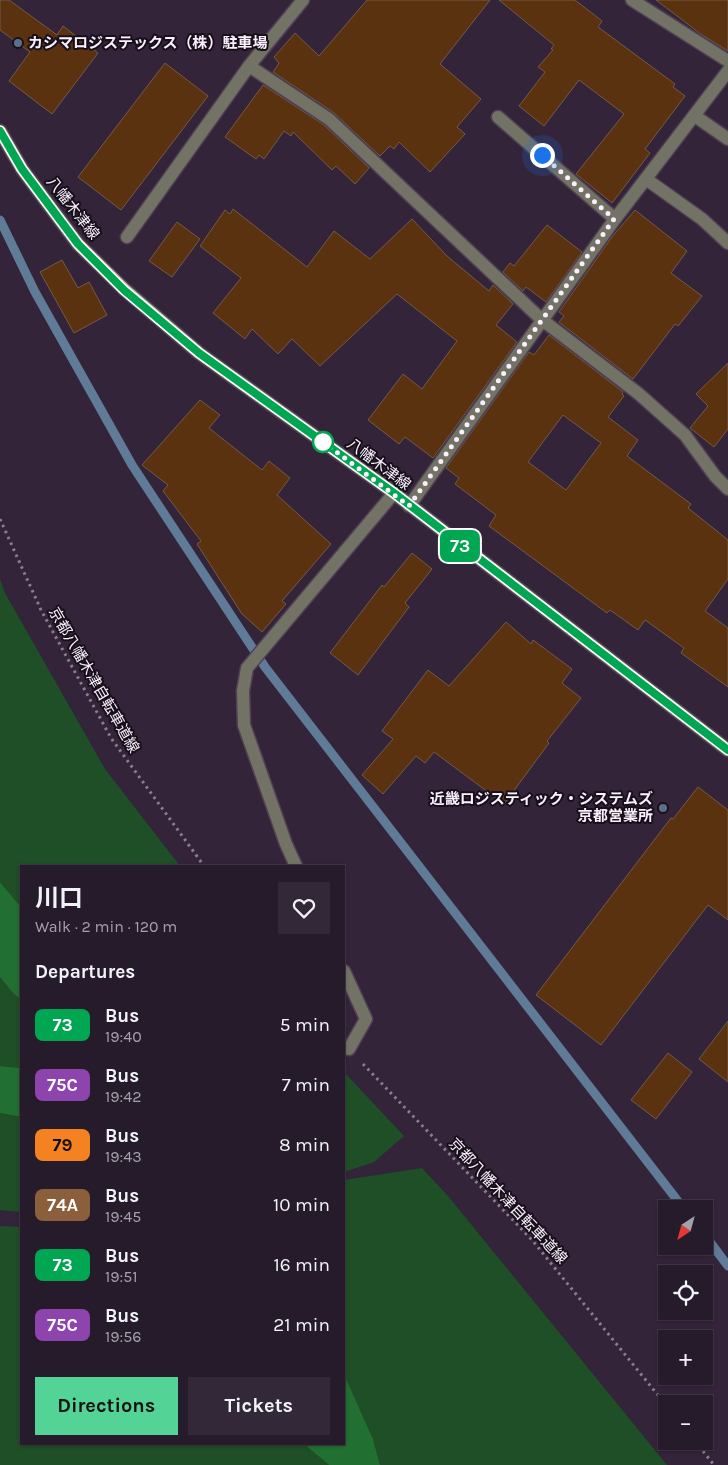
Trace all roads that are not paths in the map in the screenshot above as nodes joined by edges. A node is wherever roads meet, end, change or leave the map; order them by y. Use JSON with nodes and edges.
{"nodes":[{"id":1,"x":303,"y":0,"type":"edge"},
{"id":2,"x":632,"y":0,"type":"edge"},
{"id":3,"x":728,"y":61,"type":"edge"},
{"id":4,"x":249,"y":66,"type":"junction"},
{"id":5,"x":728,"y":71,"type":"edge"},
{"id":6,"x":695,"y":116,"type":"junction"},
{"id":7,"x":498,"y":117,"type":"dead end"},
{"id":8,"x":0,"y":131,"type":"edge"},
{"id":9,"x":728,"y":139,"type":"edge"},
{"id":10,"x":646,"y":179,"type":"junction"},
{"id":11,"x":614,"y":219,"type":"junction"},
{"id":12,"x":126,"y":237,"type":"dead end"},
{"id":13,"x":728,"y":243,"type":"edge"},
{"id":14,"x":541,"y":319,"type":"junction"},
{"id":15,"x":728,"y":489,"type":"edge"},
{"id":16,"x":394,"y":493,"type":"junction"},
{"id":17,"x":409,"y":506,"type":"junction"},
{"id":18,"x":728,"y":750,"type":"edge"},
{"id":19,"x":296,"y":865,"type":"edge"},
{"id":20,"x":345,"y":972,"type":"edge"},
{"id":21,"x":349,"y":1049,"type":"road end"}],
"edges":[{"from":1,"to":4,"type":"street"},
{"from":2,"to":3,"type":"street"},
{"from":4,"to":12,"type":"street"},
{"from":4,"to":14,"type":"street"},
{"from":5,"to":6,"type":"street"},
{"from":6,"to":9,"type":"street"},
{"from":6,"to":10,"type":"street"},
{"from":7,"to":11,"type":"street"},
{"from":8,"to":16,"type":"main road","name":"八幡木津線"},
{"from":10,"to":11,"type":"street"},
{"from":10,"to":13,"type":"street"},
{"from":11,"to":14,"type":"street"},
{"from":14,"to":15,"type":"street"},
{"from":14,"to":17,"type":"street"},
{"from":16,"to":17,"type":"main road","name":"八幡木津線"},
{"from":16,"to":19,"type":"street"},
{"from":17,"to":18,"type":"main road","name":"八幡木津線"},
{"from":20,"to":21,"type":"street"}]}
